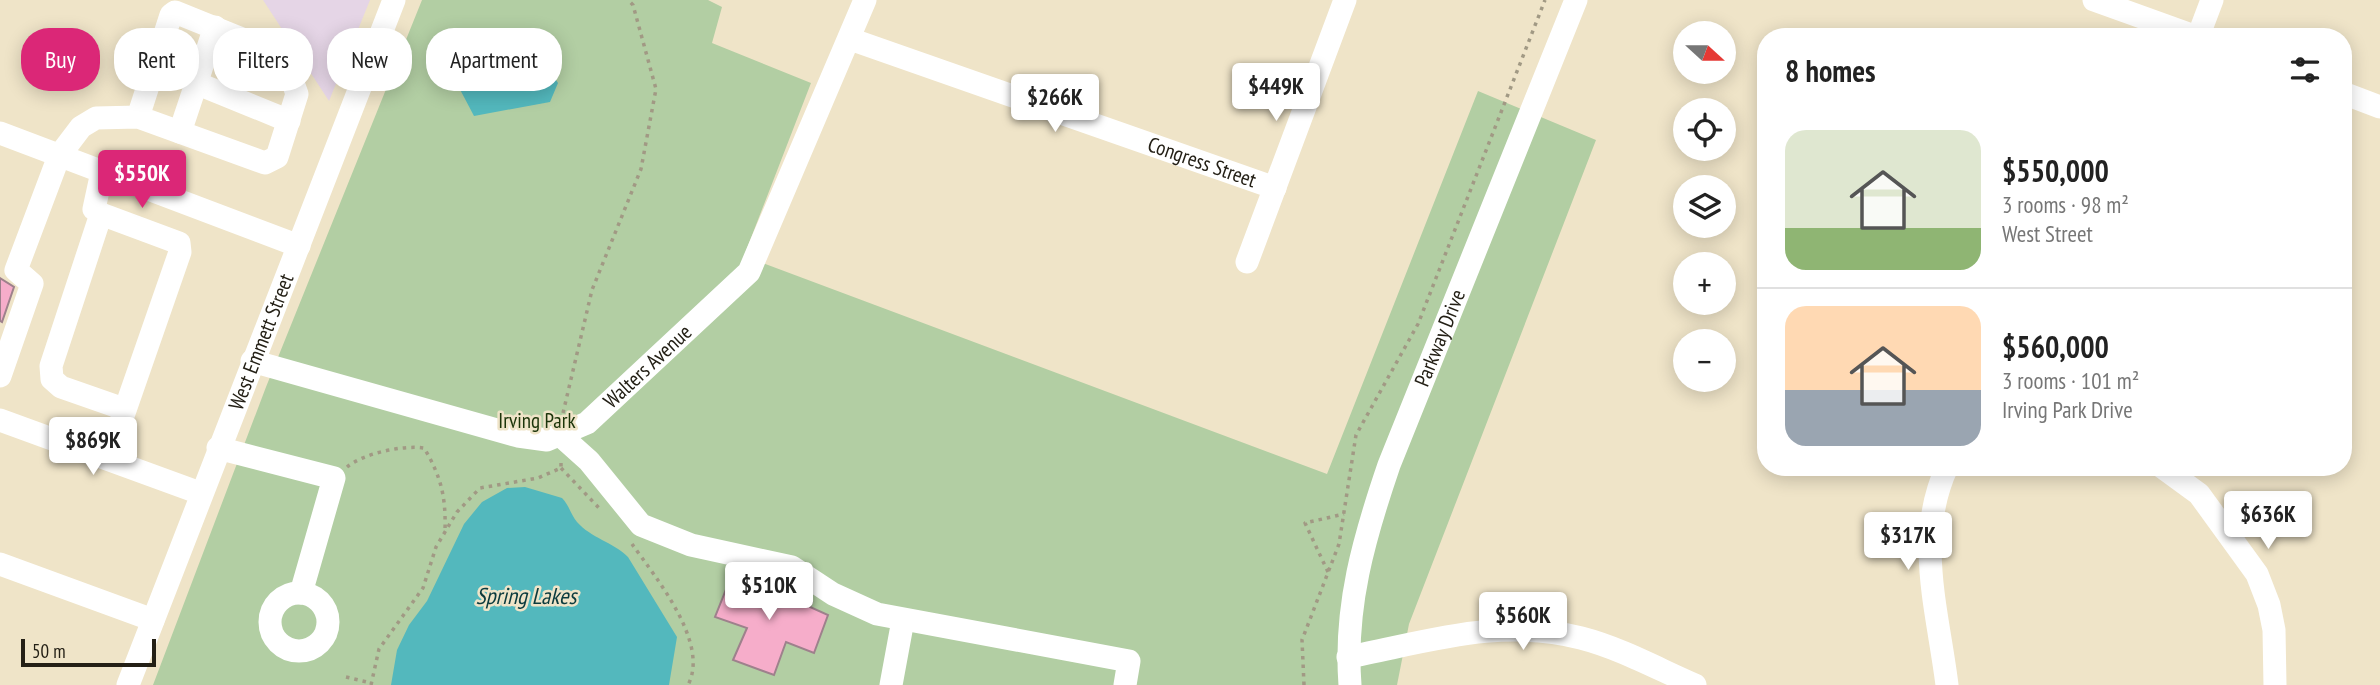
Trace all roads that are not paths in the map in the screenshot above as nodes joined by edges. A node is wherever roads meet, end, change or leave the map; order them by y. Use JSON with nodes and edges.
{"nodes":[{"id":1,"x":394,"y":0,"type":"edge"},
{"id":2,"x":865,"y":0,"type":"edge"},
{"id":3,"x":1345,"y":0,"type":"edge"},
{"id":4,"x":1576,"y":0,"type":"edge"},
{"id":5,"x":2094,"y":0,"type":"edge"},
{"id":6,"x":2211,"y":0,"type":"edge"},
{"id":7,"x":215,"y":27,"type":"junction"},
{"id":8,"x":2173,"y":28,"type":"edge"},
{"id":9,"x":2201,"y":28,"type":"edge"},
{"id":10,"x":850,"y":39,"type":"junction"},
{"id":11,"x":199,"y":74,"type":"edge"},
{"id":12,"x":199,"y":84,"type":"edge"},
{"id":13,"x":193,"y":91,"type":"edge"},
{"id":14,"x":2352,"y":96,"type":"edge"},
{"id":15,"x":2380,"y":107,"type":"edge"},
{"id":16,"x":138,"y":117,"type":"junction"},
{"id":17,"x":289,"y":121,"type":"junction"},
{"id":18,"x":180,"y":132,"type":"junction"},
{"id":19,"x":0,"y":133,"type":"edge"},
{"id":20,"x":59,"y":156,"type":"junction"},
{"id":21,"x":102,"y":172,"type":"junction"},
{"id":22,"x":1275,"y":188,"type":"junction"},
{"id":23,"x":100,"y":214,"type":"junction"},
{"id":24,"x":299,"y":246,"type":"junction"},
{"id":25,"x":1247,"y":262,"type":"dead end"},
{"id":26,"x":13,"y":273,"type":"edge"},
{"id":27,"x":9,"y":339,"type":"edge"},
{"id":28,"x":252,"y":361,"type":"junction"},
{"id":29,"x":0,"y":376,"type":"edge"},
{"id":30,"x":124,"y":409,"type":"junction"},
{"id":31,"x":0,"y":420,"type":"edge"},
{"id":32,"x":560,"y":435,"type":"junction"},
{"id":33,"x":218,"y":448,"type":"junction"},
{"id":34,"x":108,"y":459,"type":"junction"},
{"id":35,"x":1944,"y":476,"type":"edge"},
{"id":36,"x":2174,"y":476,"type":"edge"},
{"id":37,"x":200,"y":493,"type":"junction"},
{"id":38,"x":0,"y":564,"type":"edge"},
{"id":39,"x":302,"y":593,"type":"dead end"},
{"id":40,"x":153,"y":620,"type":"junction"},
{"id":41,"x":903,"y":620,"type":"junction"},
{"id":42,"x":1348,"y":657,"type":"junction"},
{"id":43,"x":128,"y":685,"type":"edge"},
{"id":44,"x":891,"y":685,"type":"edge"},
{"id":45,"x":1125,"y":685,"type":"edge"},
{"id":46,"x":1350,"y":685,"type":"edge"},
{"id":47,"x":1695,"y":685,"type":"edge"},
{"id":48,"x":1947,"y":685,"type":"edge"},
{"id":49,"x":2275,"y":685,"type":"edge"}],
"edges":[{"from":1,"to":24,"type":"street","name":"West Emmett Street"},
{"from":2,"to":10,"type":"street","name":"Walters Avenue"},
{"from":3,"to":22,"type":"street"},
{"from":4,"to":42,"type":"street","name":"Parkway Drive"},
{"from":5,"to":8,"type":"street"},
{"from":6,"to":9,"type":"street"},
{"from":7,"to":11,"type":"street"},
{"from":7,"to":16,"type":"street"},
{"from":7,"to":17,"type":"street"},
{"from":10,"to":22,"type":"street","name":"Congress Street"},
{"from":10,"to":32,"type":"street","name":"Walters Avenue"},
{"from":12,"to":17,"type":"street"},
{"from":13,"to":18,"type":"street"},
{"from":14,"to":15,"type":"street"},
{"from":16,"to":18,"type":"street"},
{"from":16,"to":20,"type":"street"},
{"from":17,"to":18,"type":"street"},
{"from":19,"to":20,"type":"street"},
{"from":20,"to":21,"type":"street"},
{"from":20,"to":26,"type":"street"},
{"from":21,"to":23,"type":"street"},
{"from":21,"to":24,"type":"street"},
{"from":22,"to":25,"type":"street"},
{"from":23,"to":30,"type":"street"},
{"from":23,"to":30,"type":"street"},
{"from":24,"to":28,"type":"street","name":"West Emmett Street"},
{"from":26,"to":27,"type":"street"},
{"from":27,"to":29,"type":"street"},
{"from":28,"to":32,"type":"street","name":"Walters Avenue"},
{"from":28,"to":33,"type":"street","name":"West Emmett Street"},
{"from":30,"to":34,"type":"street"},
{"from":31,"to":34,"type":"street"},
{"from":32,"to":41,"type":"street"},
{"from":33,"to":37,"type":"street","name":"West Emmett Street"},
{"from":33,"to":39,"type":"street"},
{"from":34,"to":37,"type":"street"},
{"from":35,"to":48,"type":"street"},
{"from":36,"to":49,"type":"street"},
{"from":37,"to":40,"type":"street","name":"West Emmett Street"},
{"from":38,"to":40,"type":"street"},
{"from":40,"to":43,"type":"street","name":"West Emmett Street"},
{"from":41,"to":44,"type":"street"},
{"from":41,"to":45,"type":"street"},
{"from":42,"to":46,"type":"street","name":"Parkway Drive"},
{"from":42,"to":47,"type":"street"}]}
